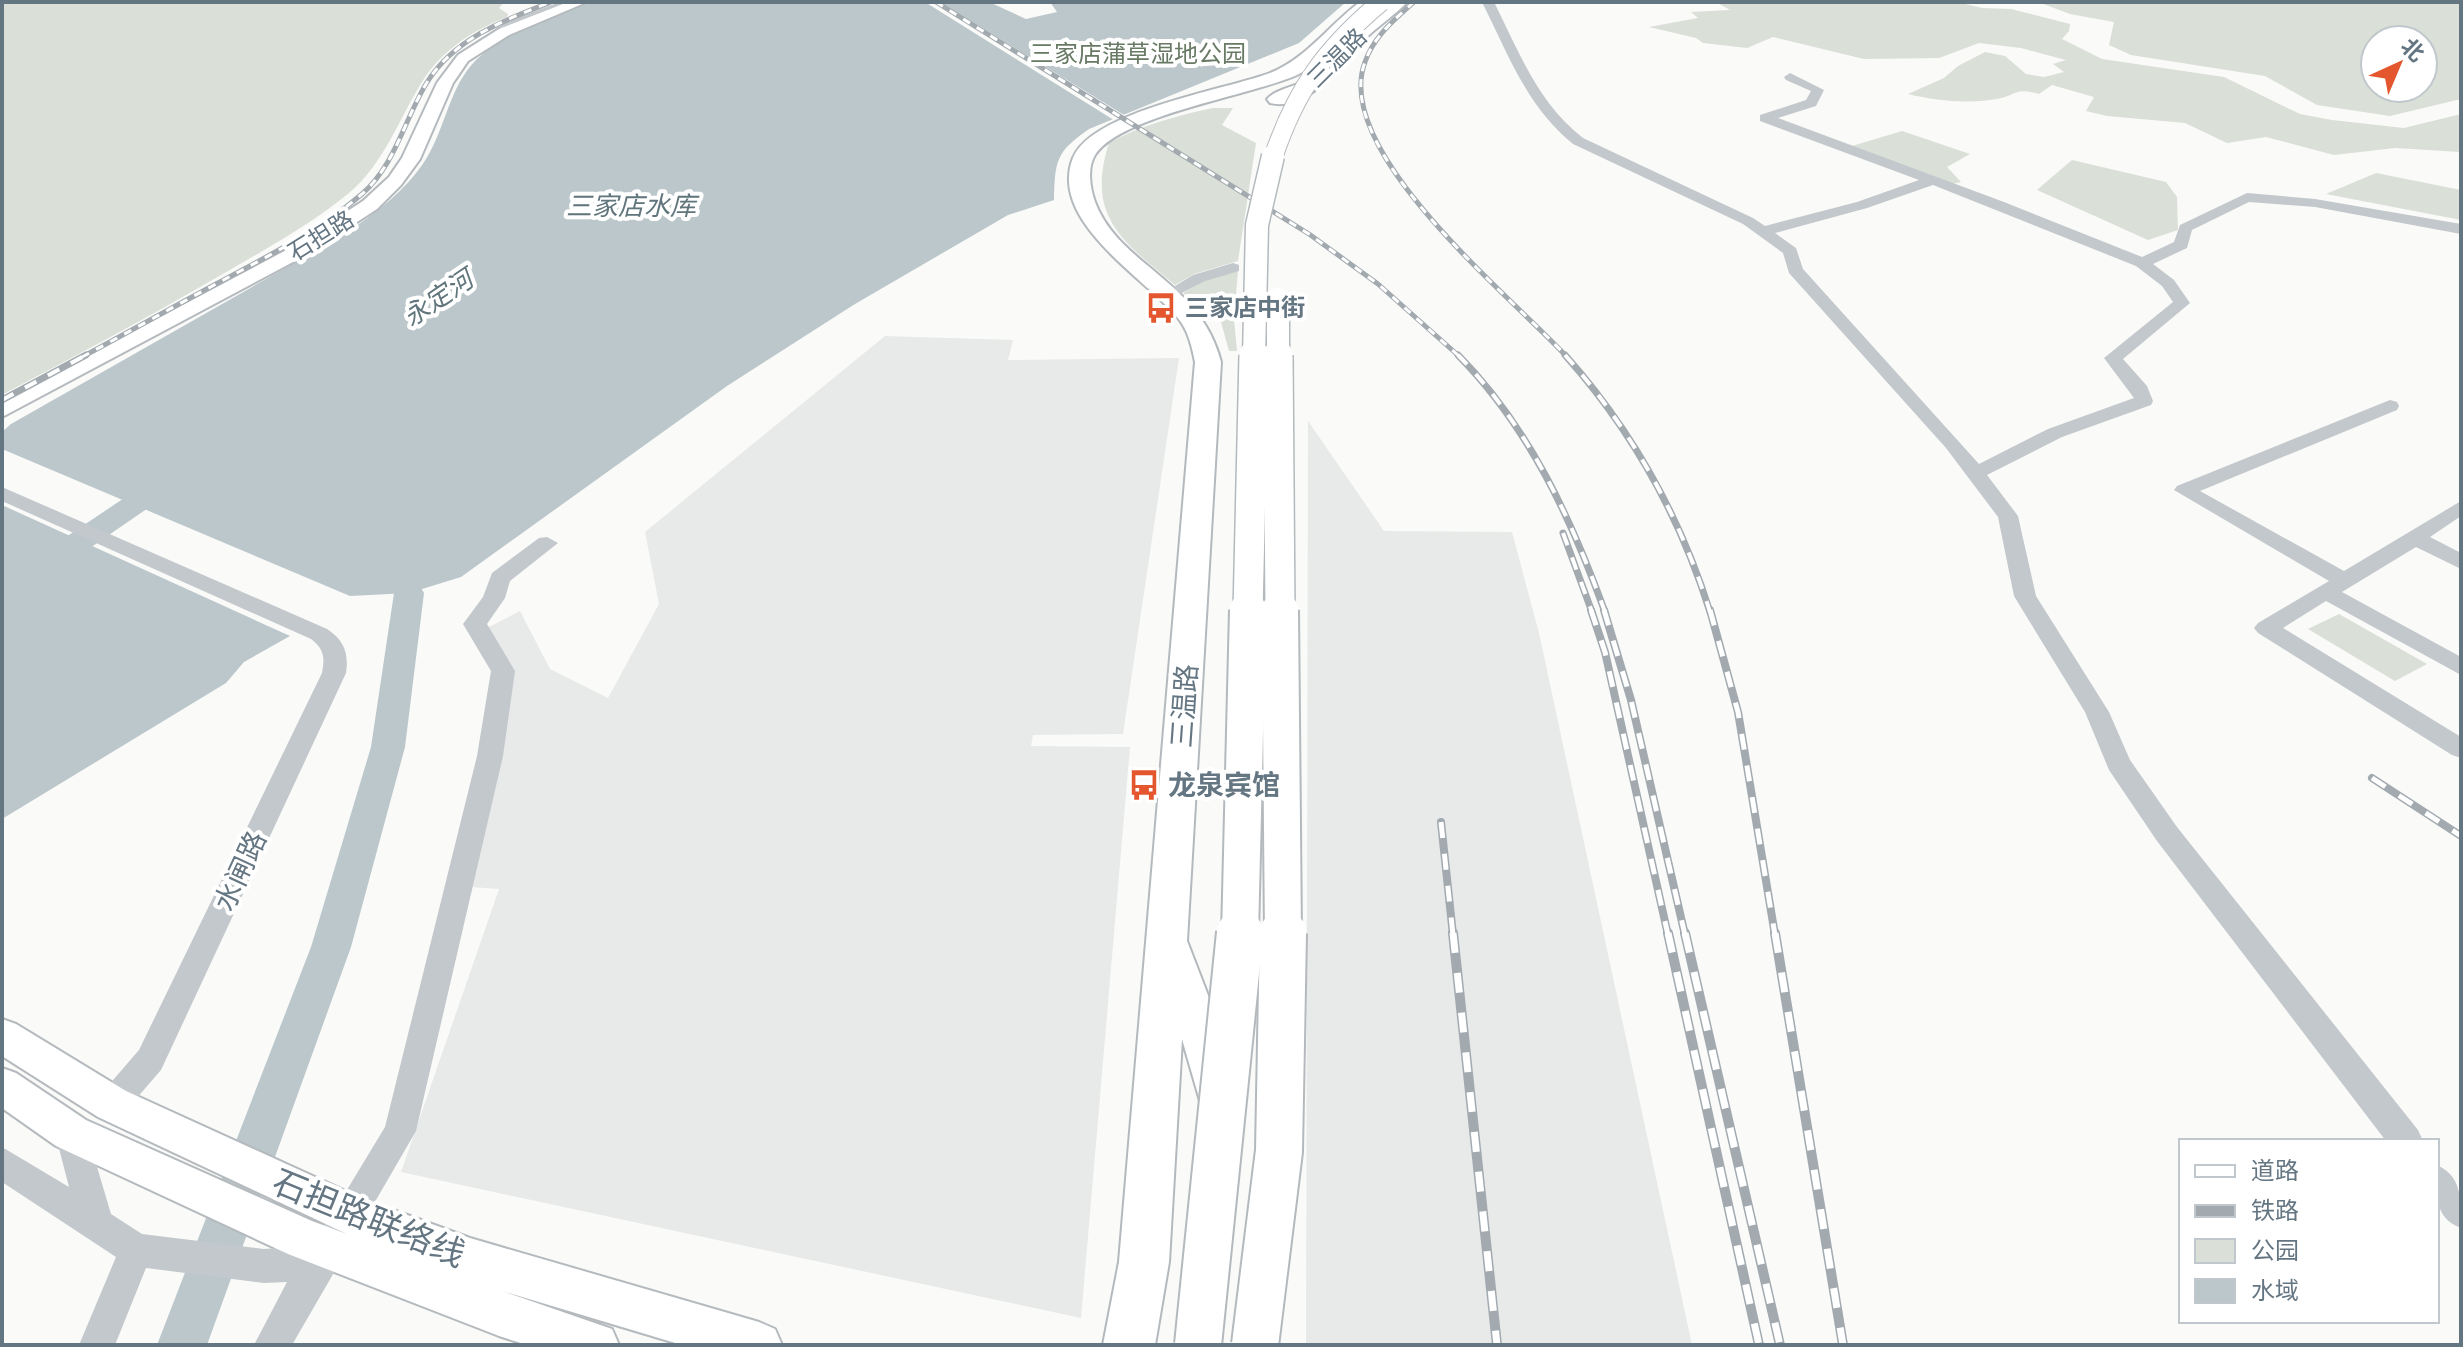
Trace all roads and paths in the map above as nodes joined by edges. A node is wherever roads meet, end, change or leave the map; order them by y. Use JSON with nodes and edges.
{"nodes":[{"id":1,"x":516,"y":2,"type":"edge"},
{"id":2,"x":571,"y":2,"type":"edge"},
{"id":3,"x":580,"y":2,"type":"edge"},
{"id":4,"x":1370,"y":2,"type":"edge"},
{"id":5,"x":1381,"y":2,"type":"edge"},
{"id":6,"x":1399,"y":2,"type":"edge"},
{"id":7,"x":1488,"y":2,"type":"edge"},
{"id":8,"x":531,"y":15,"type":"junction"},
{"id":9,"x":504,"y":32,"type":"junction"},
{"id":10,"x":1329,"y":71,"type":"junction"},
{"id":11,"x":1790,"y":77,"type":"dead end"},
{"id":12,"x":1931,"y":181,"type":"junction"},
{"id":13,"x":1088,"y":205,"type":"junction"},
{"id":14,"x":2461,"y":229,"type":"edge"},
{"id":15,"x":1765,"y":231,"type":"junction"},
{"id":16,"x":2142,"y":263,"type":"junction"},
{"id":17,"x":1233,"y":268,"type":"dead end"},
{"id":18,"x":1170,"y":294,"type":"junction"},
{"id":19,"x":2390,"y":406,"type":"dead end"},
{"id":20,"x":2,"y":410,"type":"edge"},
{"id":21,"x":1976,"y":473,"type":"junction"},
{"id":22,"x":2,"y":493,"type":"edge"},
{"id":23,"x":2461,"y":507,"type":"edge"},
{"id":24,"x":2415,"y":538,"type":"junction"},
{"id":25,"x":547,"y":543,"type":"dead end"},
{"id":26,"x":2461,"y":562,"type":"edge"},
{"id":27,"x":2335,"y":586,"type":"junction"},
{"id":28,"x":2461,"y":667,"type":"edge"},
{"id":29,"x":2461,"y":749,"type":"edge"},
{"id":30,"x":1168,"y":940,"type":"junction"},
{"id":31,"x":2,"y":1036,"type":"edge"},
{"id":32,"x":2,"y":1086,"type":"edge"},
{"id":33,"x":126,"y":1110,"type":"junction"},
{"id":34,"x":2404,"y":1139,"type":"edge"},
{"id":35,"x":90,"y":1141,"type":"junction"},
{"id":36,"x":2,"y":1163,"type":"edge"},
{"id":37,"x":2439,"y":1184,"type":"edge"},
{"id":38,"x":2461,"y":1212,"type":"edge"},
{"id":39,"x":96,"y":1223,"type":"junction"},
{"id":40,"x":325,"y":1226,"type":"junction"},
{"id":41,"x":138,"y":1250,"type":"junction"},
{"id":42,"x":97,"y":1345,"type":"edge"},
{"id":43,"x":272,"y":1345,"type":"edge"},
{"id":44,"x":596,"y":1345,"type":"edge"},
{"id":45,"x":759,"y":1345,"type":"edge"},
{"id":46,"x":1129,"y":1345,"type":"edge"},
{"id":47,"x":1198,"y":1345,"type":"edge"},
{"id":48,"x":1211,"y":1345,"type":"edge"},
{"id":49,"x":1255,"y":1345,"type":"edge"}],
"edges":[{"from":1,"to":8,"type":"street"},
{"from":2,"to":8,"type":"street"},
{"from":3,"to":9,"type":"main road","name":"石担路"},
{"from":4,"to":13,"type":"highway","name":"三温路"},
{"from":5,"to":47,"type":"highway","bridge":true},
{"from":6,"to":10,"type":"highway","name":"三温路"},
{"from":7,"to":15,"type":"street"},
{"from":8,"to":9,"type":"street"},
{"from":9,"to":20,"type":"main road","name":"石担路"},
{"from":10,"to":13,"type":"highway","name":"三温路"},
{"from":10,"to":49,"type":"highway","bridge":true},
{"from":11,"to":12,"type":"street"},
{"from":12,"to":15,"type":"street"},
{"from":12,"to":16,"type":"street"},
{"from":13,"to":18,"type":"highway","name":"三温路"},
{"from":14,"to":16,"type":"street"},
{"from":15,"to":21,"type":"street"},
{"from":16,"to":21,"type":"street"},
{"from":17,"to":18,"type":"street"},
{"from":18,"to":30,"type":"highway","name":"三温路"},
{"from":19,"to":27,"type":"street"},
{"from":21,"to":34,"type":"street"},
{"from":22,"to":33,"type":"street","name":"水闸路"},
{"from":23,"to":24,"type":"street"},
{"from":24,"to":26,"type":"street"},
{"from":24,"to":27,"type":"street"},
{"from":25,"to":40,"type":"street"},
{"from":27,"to":28,"type":"street"},
{"from":27,"to":29,"type":"street"},
{"from":30,"to":46,"type":"highway","name":"三温路"},
{"from":30,"to":48,"type":"highway"},
{"from":31,"to":33,"type":"main road","name":"石担路联络线"},
{"from":32,"to":35,"type":"main road","name":"石担路联络线"},
{"from":33,"to":40,"type":"main road","name":"石担路联络线"},
{"from":35,"to":39,"type":"street"},
{"from":35,"to":40,"type":"main road","name":"石担路联络线"},
{"from":36,"to":39,"type":"street"},
{"from":37,"to":38,"type":"street"},
{"from":39,"to":41,"type":"street"},
{"from":40,"to":41,"type":"street"},
{"from":40,"to":43,"type":"street"},
{"from":40,"to":44,"type":"main road","name":"石担路联络线"},
{"from":40,"to":45,"type":"main road","name":"石担路联络线"},
{"from":41,"to":42,"type":"street"}]}
